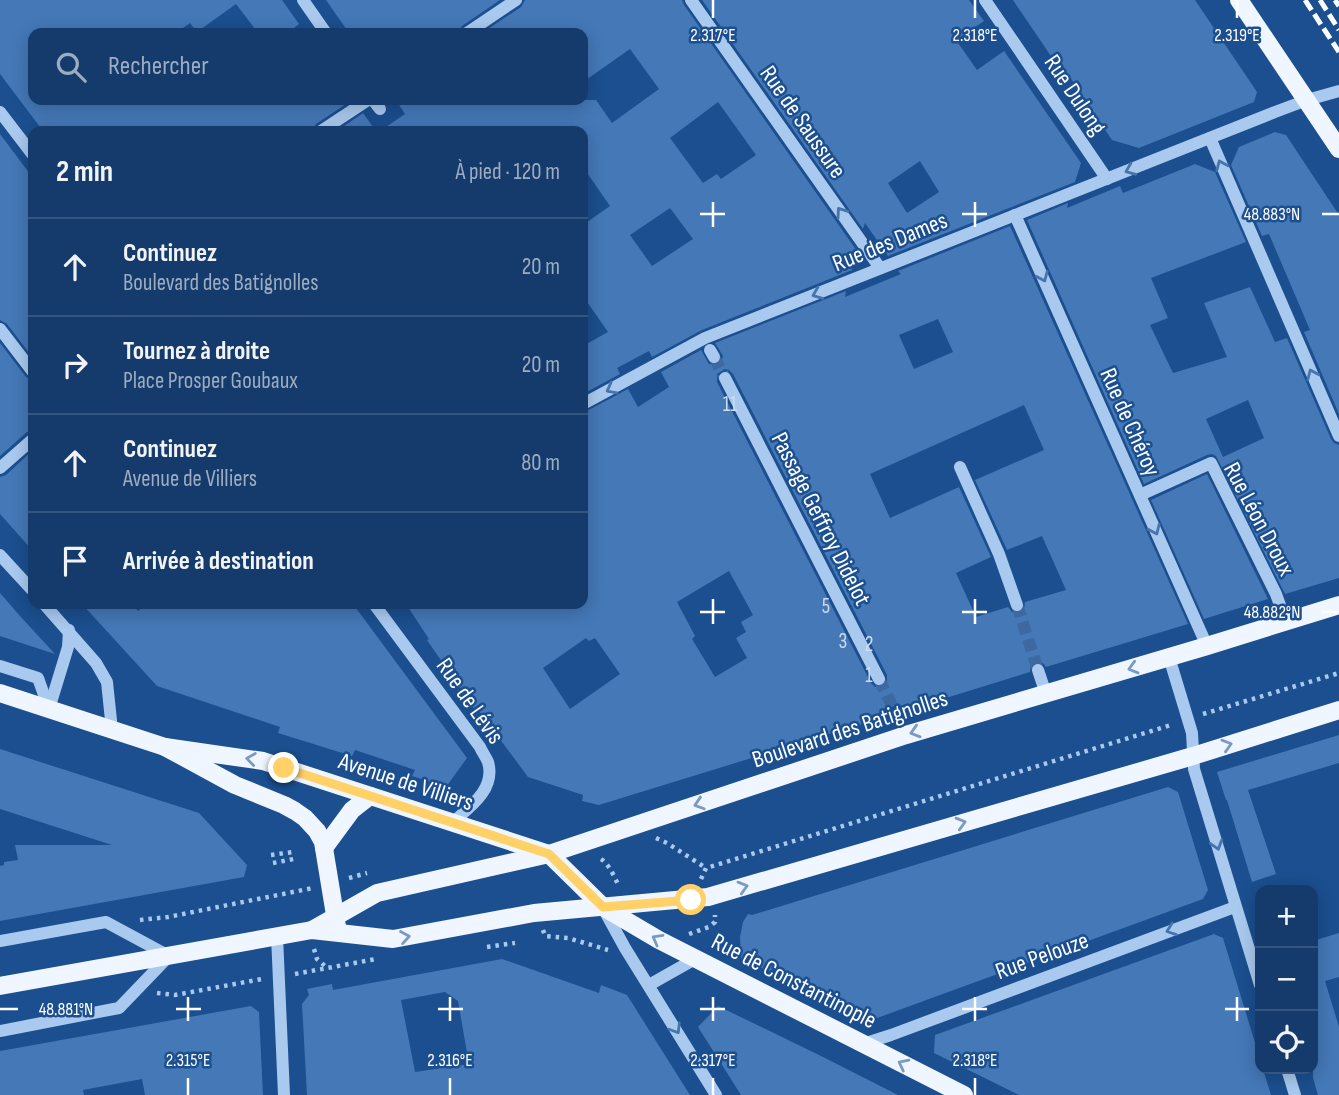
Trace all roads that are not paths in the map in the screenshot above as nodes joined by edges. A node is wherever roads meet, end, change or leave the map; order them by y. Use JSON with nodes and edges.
{"nodes":[{"id":1,"x":303,"y":0,"type":"edge"},
{"id":2,"x":516,"y":0,"type":"edge"},
{"id":3,"x":691,"y":0,"type":"edge"},
{"id":4,"x":985,"y":0,"type":"edge"},
{"id":5,"x":1238,"y":0,"type":"edge"},
{"id":6,"x":323,"y":28,"type":"edge"},
{"id":7,"x":474,"y":28,"type":"edge"},
{"id":8,"x":1339,"y":91,"type":"edge"},
{"id":9,"x":1307,"y":100,"type":"junction"},
{"id":10,"x":360,"y":105,"type":"edge"},
{"id":11,"x":0,"y":112,"type":"edge"},
{"id":12,"x":329,"y":126,"type":"edge"},
{"id":13,"x":1210,"y":138,"type":"junction"},
{"id":14,"x":28,"y":148,"type":"edge"},
{"id":15,"x":1339,"y":149,"type":"edge"},
{"id":16,"x":1107,"y":179,"type":"junction"},
{"id":17,"x":1015,"y":215,"type":"junction"},
{"id":18,"x":880,"y":268,"type":"junction"},
{"id":19,"x":0,"y":329,"type":"edge"},
{"id":20,"x":28,"y":365,"type":"edge"},
{"id":21,"x":725,"y":378,"type":"tunnel mouth"},
{"id":22,"x":588,"y":401,"type":"edge"},
{"id":23,"x":1339,"y":436,"type":"edge"},
{"id":24,"x":28,"y":443,"type":"edge"},
{"id":25,"x":960,"y":467,"type":"dead end"},
{"id":26,"x":0,"y":468,"type":"edge"},
{"id":27,"x":1140,"y":495,"type":"junction"},
{"id":28,"x":0,"y":555,"type":"edge"},
{"id":29,"x":28,"y":586,"type":"edge"},
{"id":30,"x":1017,"y":605,"type":"tunnel mouth"},
{"id":31,"x":1339,"y":605,"type":"edge"},
{"id":32,"x":49,"y":609,"type":"edge"},
{"id":33,"x":378,"y":609,"type":"edge"},
{"id":34,"x":1286,"y":622,"type":"junction"},
{"id":35,"x":69,"y":630,"type":"junction"},
{"id":36,"x":1208,"y":646,"type":"junction"},
{"id":37,"x":1169,"y":657,"type":"junction"},
{"id":38,"x":0,"y":666,"type":"edge"},
{"id":39,"x":1038,"y":670,"type":"tunnel mouth"},
{"id":40,"x":879,"y":679,"type":"tunnel mouth"},
{"id":41,"x":0,"y":694,"type":"edge"},
{"id":42,"x":1046,"y":694,"type":"junction"},
{"id":43,"x":49,"y":709,"type":"junction"},
{"id":44,"x":1339,"y":710,"type":"edge"},
{"id":45,"x":112,"y":730,"type":"junction"},
{"id":46,"x":165,"y":747,"type":"junction"},
{"id":47,"x":1193,"y":756,"type":"junction"},
{"id":48,"x":370,"y":796,"type":"junction"},
{"id":49,"x":453,"y":822,"type":"junction"},
{"id":50,"x":324,"y":848,"type":"junction"},
{"id":51,"x":549,"y":854,"type":"junction"},
{"id":52,"x":603,"y":907,"type":"junction"},
{"id":53,"x":1235,"y":907,"type":"junction"},
{"id":54,"x":336,"y":925,"type":"junction"},
{"id":55,"x":277,"y":936,"type":"junction"},
{"id":56,"x":0,"y":940,"type":"edge"},
{"id":57,"x":169,"y":956,"type":"junction"},
{"id":58,"x":695,"y":959,"type":"junction"},
{"id":59,"x":1255,"y":969,"type":"edge"},
{"id":60,"x":649,"y":985,"type":"junction"},
{"id":61,"x":0,"y":986,"type":"edge"},
{"id":62,"x":0,"y":1031,"type":"edge"},
{"id":63,"x":863,"y":1044,"type":"junction"},
{"id":64,"x":1289,"y":1074,"type":"edge"},
{"id":65,"x":285,"y":1095,"type":"edge"},
{"id":66,"x":716,"y":1095,"type":"edge"},
{"id":67,"x":964,"y":1095,"type":"edge"},
{"id":68,"x":1295,"y":1095,"type":"edge"}],
"edges":[{"from":1,"to":6,"type":"street"},
{"from":2,"to":7,"type":"street"},
{"from":18,"to":3,"type":"street","name":"Rue de Saussure","one_way":true},
{"from":4,"to":16,"type":"street","name":"Rue Dulong"},
{"from":5,"to":9,"type":"main road"},
{"from":8,"to":9,"type":"street","name":"Rue des Dames"},
{"from":9,"to":13,"type":"street","name":"Rue des Dames"},
{"from":9,"to":15,"type":"main road"},
{"from":10,"to":12,"type":"street"},
{"from":11,"to":14,"type":"street"},
{"from":13,"to":16,"type":"street","name":"Rue des Dames","one_way":true},
{"from":23,"to":13,"type":"street","one_way":true},
{"from":16,"to":17,"type":"street","name":"Rue des Dames"},
{"from":17,"to":18,"type":"street","name":"Rue des Dames"},
{"from":17,"to":27,"type":"street","name":"Rue de Chéroy","one_way":true},
{"from":18,"to":22,"type":"street","name":"Rue des Dames","one_way":true},
{"from":19,"to":20,"type":"street"},
{"from":21,"to":40,"type":"street","name":"Passage Geffroy Didelot"},
{"from":24,"to":26,"type":"street"},
{"from":25,"to":30,"type":"street"},
{"from":27,"to":34,"type":"street","name":"Rue Léon Droux"},
{"from":27,"to":36,"type":"street","name":"Rue de Chéroy","one_way":true},
{"from":28,"to":29,"type":"street"},
{"from":31,"to":34,"type":"main road","name":"Boulevard des Batignolles"},
{"from":32,"to":35,"type":"street"},
{"from":33,"to":49,"type":"street","name":"Rue de Lévis"},
{"from":34,"to":36,"type":"main road","name":"Boulevard des Batignolles"},
{"from":35,"to":43,"type":"street"},
{"from":35,"to":45,"type":"street"},
{"from":36,"to":37,"type":"main road","name":"Boulevard des Batignolles"},
{"from":37,"to":42,"type":"main road","name":"Boulevard des Batignolles","one_way":true},
{"from":37,"to":47,"type":"street"},
{"from":38,"to":43,"type":"street"},
{"from":39,"to":42,"type":"street"},
{"from":41,"to":43,"type":"main road","name":"Avenue de Villiers"},
{"from":42,"to":51,"type":"main road","name":"Boulevard des Batignolles","one_way":true},
{"from":43,"to":45,"type":"main road","name":"Avenue de Villiers"},
{"from":47,"to":44,"type":"main road","one_way":true},
{"from":45,"to":46,"type":"main road","name":"Avenue de Villiers"},
{"from":48,"to":46,"type":"main road","name":"Avenue de Villiers","one_way":true},
{"from":46,"to":50,"type":"main road","name":"Avenue de Villiers"},
{"from":52,"to":47,"type":"main road","one_way":true},
{"from":47,"to":53,"type":"street","one_way":true},
{"from":48,"to":49,"type":"main road","name":"Avenue de Villiers"},
{"from":48,"to":50,"type":"main road"},
{"from":49,"to":51,"type":"main road","name":"Avenue de Villiers"},
{"from":50,"to":54,"type":"main road","name":"Avenue de Villiers"},
{"from":51,"to":52,"type":"main road","name":"Rue de Constantinople"},
{"from":51,"to":54,"type":"main road","name":"Boulevard des Batignolles"},
{"from":54,"to":52,"type":"main road","one_way":true},
{"from":58,"to":52,"type":"main road","name":"Rue de Constantinople","one_way":true},
{"from":52,"to":60,"type":"street"},
{"from":53,"to":59,"type":"street"},
{"from":53,"to":63,"type":"street","name":"Rue Pelouze","one_way":true},
{"from":54,"to":55,"type":"main road"},
{"from":55,"to":57,"type":"main road"},
{"from":55,"to":65,"type":"street"},
{"from":56,"to":57,"type":"street"},
{"from":57,"to":61,"type":"main road"},
{"from":57,"to":62,"type":"street"},
{"from":58,"to":60,"type":"street"},
{"from":58,"to":63,"type":"main road","name":"Rue de Constantinople"},
{"from":60,"to":66,"type":"street","one_way":true},
{"from":67,"to":63,"type":"main road","name":"Rue de Constantinople","one_way":true},
{"from":64,"to":68,"type":"street"}]}
